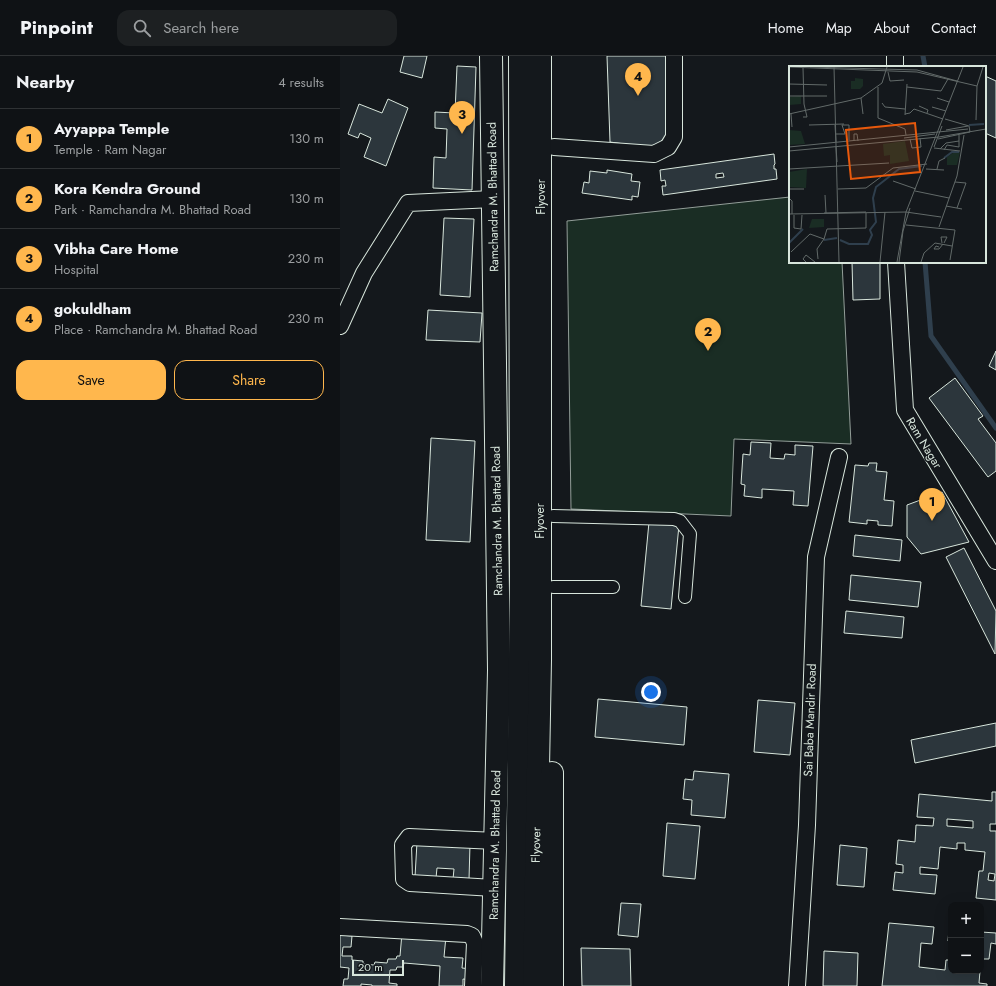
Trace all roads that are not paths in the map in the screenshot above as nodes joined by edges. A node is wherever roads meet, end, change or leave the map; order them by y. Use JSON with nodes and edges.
{"nodes":[{"id":1,"x":491,"y":56,"type":"edge"},
{"id":2,"x":520,"y":56,"type":"edge"},
{"id":3,"x":540,"y":56,"type":"edge"},
{"id":4,"x":554,"y":56,"type":"edge"},
{"id":5,"x":674,"y":56,"type":"edge"},
{"id":6,"x":554,"y":147,"type":"junction"},
{"id":7,"x":493,"y":199,"type":"junction"},
{"id":8,"x":896,"y":263,"type":"edge"},
{"id":9,"x":340,"y":326,"type":"edge"},
{"id":10,"x":839,"y":457,"type":"dead end"},
{"id":11,"x":553,"y":516,"type":"junction"},
{"id":12,"x":996,"y":561,"type":"edge"},
{"id":13,"x":553,"y":587,"type":"junction"},
{"id":14,"x":613,"y":587,"type":"dead end"},
{"id":15,"x":685,"y":597,"type":"dead end"},
{"id":16,"x":496,"y":841,"type":"junction"},
{"id":17,"x":494,"y":888,"type":"junction"},
{"id":18,"x":340,"y":927,"type":"edge"},
{"id":19,"x":473,"y":986,"type":"edge"},
{"id":20,"x":492,"y":986,"type":"edge"},
{"id":21,"x":516,"y":986,"type":"edge"},
{"id":22,"x":534,"y":986,"type":"edge"},
{"id":23,"x":552,"y":986,"type":"edge"},
{"id":24,"x":797,"y":986,"type":"edge"}],
"edges":[{"from":1,"to":7,"type":"main road","name":"Ramchandra M. Bhattad Road"},
{"from":2,"to":21,"type":"main road","name":"Flyover"},
{"from":3,"to":22,"type":"main road","name":"Flyover"},
{"from":4,"to":6,"type":"main road"},
{"from":5,"to":6,"type":"street"},
{"from":6,"to":11,"type":"main road"},
{"from":7,"to":9,"type":"street"},
{"from":7,"to":16,"type":"main road","name":"Ramchandra M. Bhattad Road"},
{"from":8,"to":12,"type":"street","name":"Ram Nagar"},
{"from":10,"to":24,"type":"street","name":"Sai Baba Mandir Road"},
{"from":11,"to":13,"type":"main road"},
{"from":11,"to":15,"type":"street"},
{"from":13,"to":14,"type":"street"},
{"from":13,"to":23,"type":"main road"},
{"from":16,"to":17,"type":"main road","name":"Ramchandra M. Bhattad Road"},
{"from":16,"to":17,"type":"street"},
{"from":17,"to":20,"type":"main road","name":"Ramchandra M. Bhattad Road"},
{"from":18,"to":19,"type":"street"}]}
